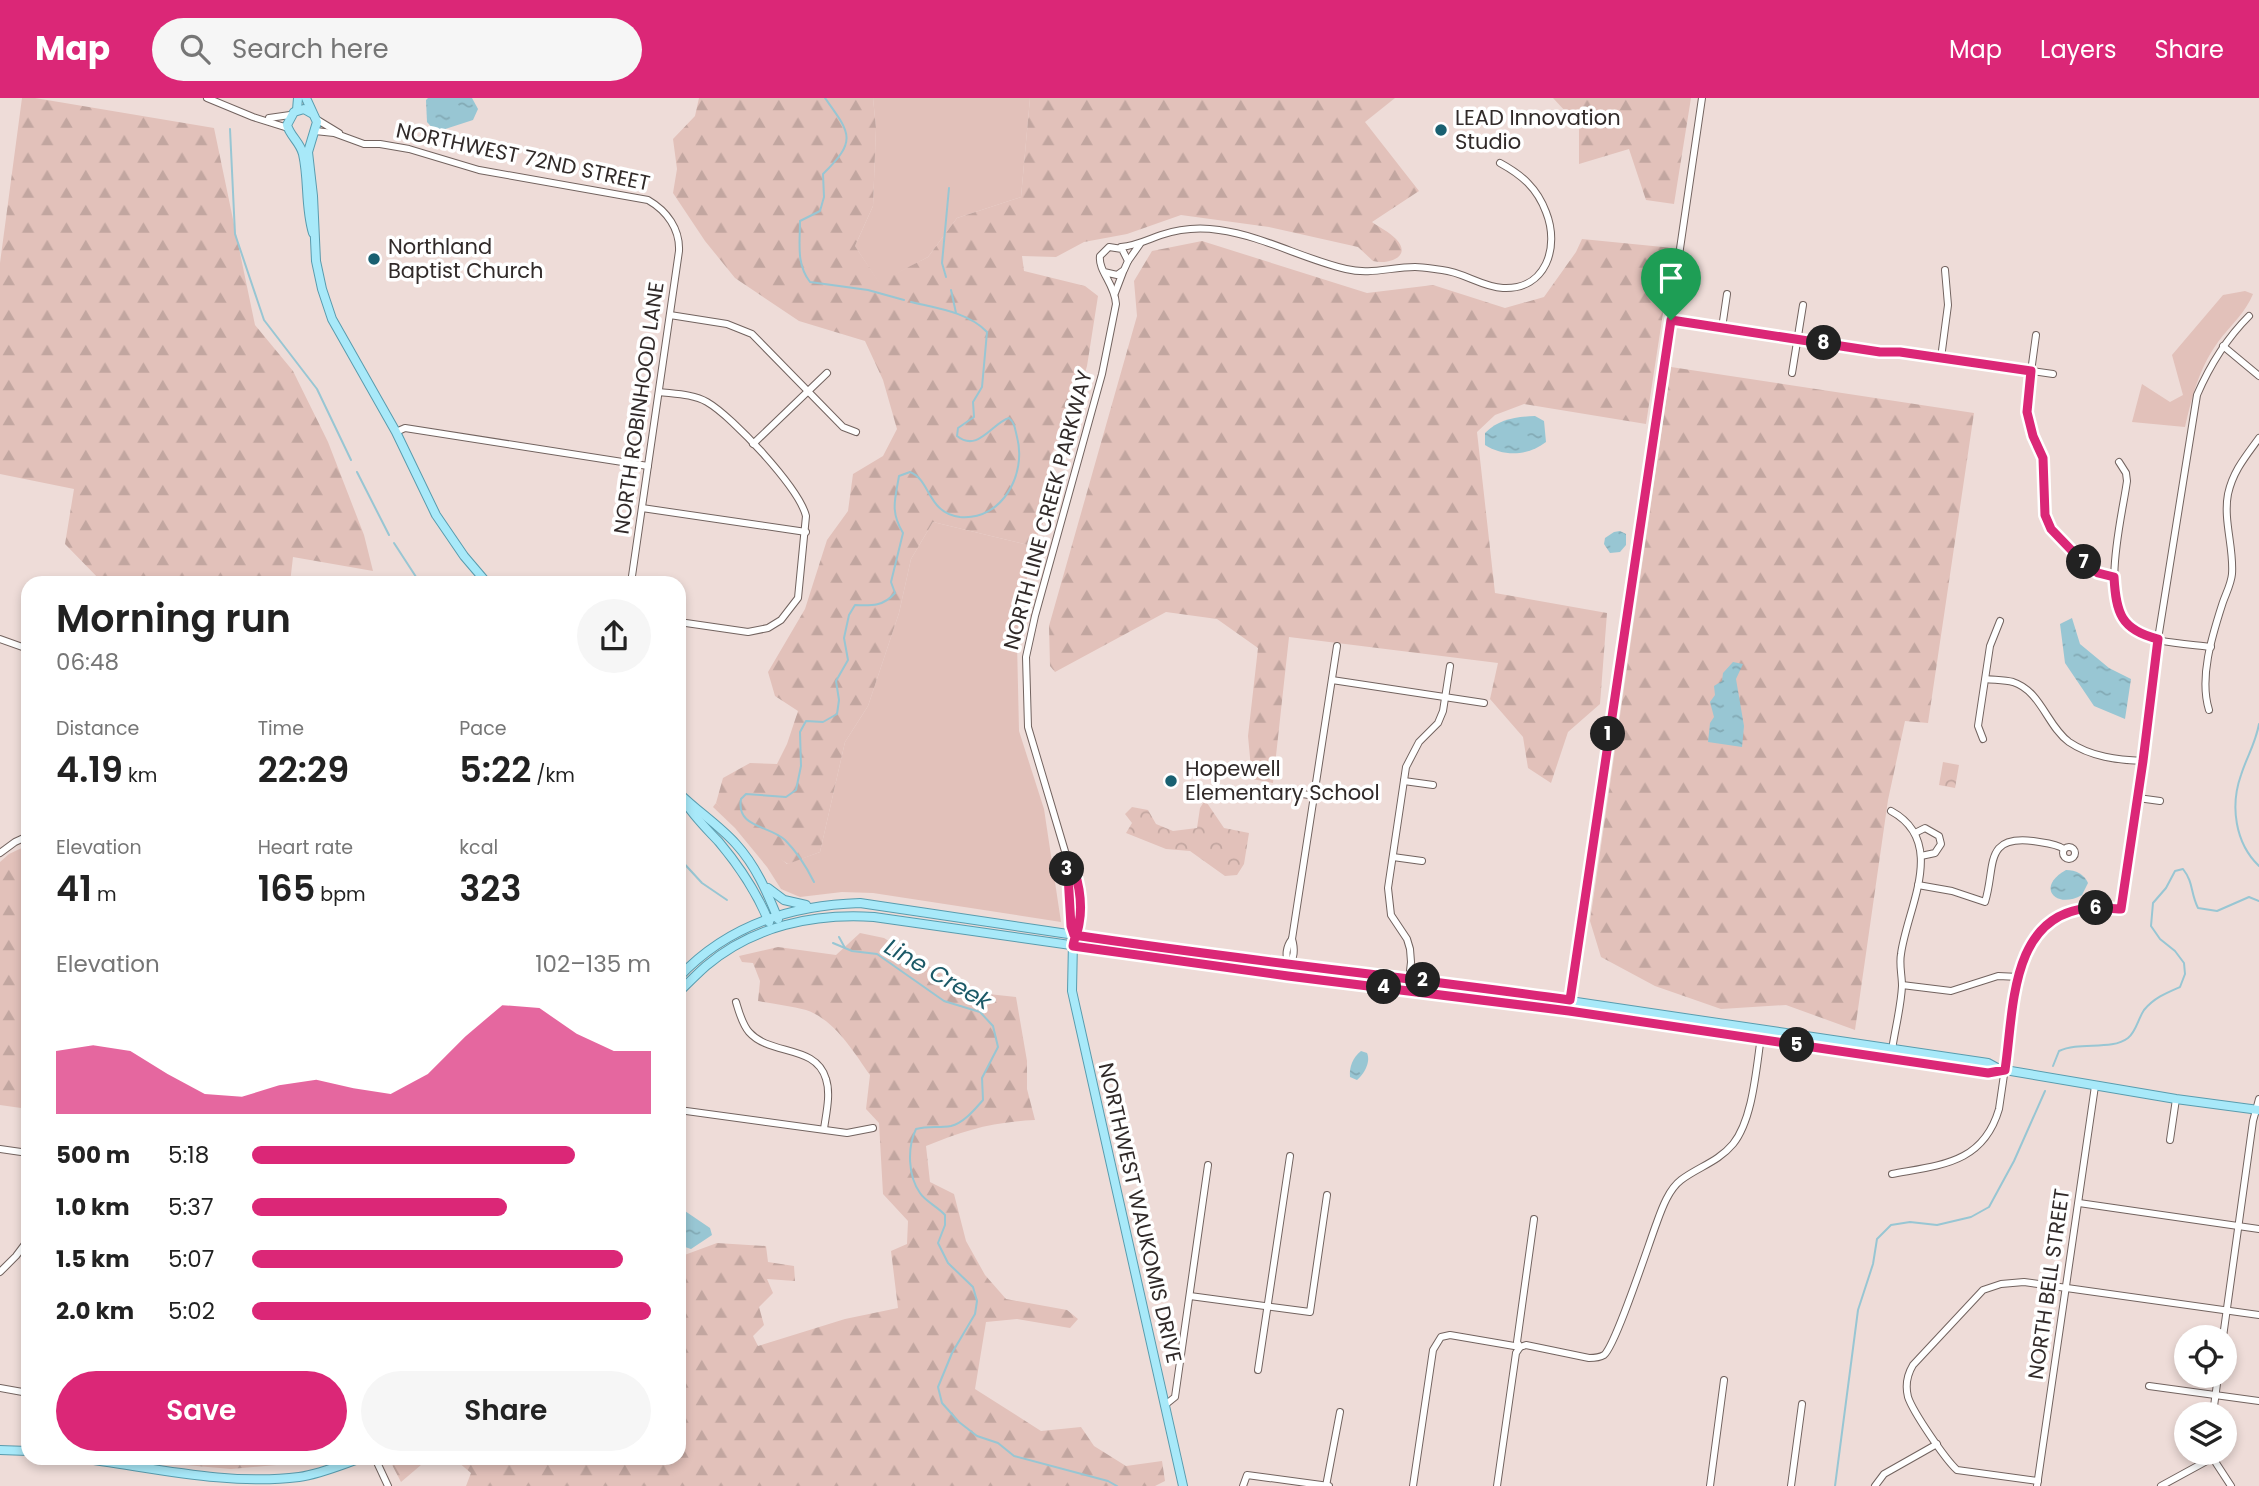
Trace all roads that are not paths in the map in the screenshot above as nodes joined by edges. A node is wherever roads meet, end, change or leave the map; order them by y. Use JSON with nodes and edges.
{"nodes":[{"id":1,"x":207,"y":98,"type":"edge"},
{"id":2,"x":298,"y":98,"type":"edge"},
{"id":3,"x":306,"y":98,"type":"edge"},
{"id":4,"x":1702,"y":98,"type":"edge"},
{"id":5,"x":294,"y":113,"type":"junction"},
{"id":6,"x":314,"y":116,"type":"junction"},
{"id":7,"x":253,"y":117,"type":"junction"},
{"id":8,"x":288,"y":128,"type":"junction"},
{"id":9,"x":314,"y":133,"type":"junction"},
{"id":10,"x":343,"y":136,"type":"junction"},
{"id":11,"x":294,"y":137,"type":"junction"},
{"id":12,"x":1500,"y":163,"type":"dead end"},
{"id":13,"x":314,"y":236,"type":"junction"},
{"id":14,"x":678,"y":238,"type":"joint"},
{"id":15,"x":1140,"y":244,"type":"junction"},
{"id":16,"x":1119,"y":247,"type":"junction"},
{"id":17,"x":1128,"y":261,"type":"junction"},
{"id":18,"x":1124,"y":270,"type":"junction"},
{"id":19,"x":1945,"y":270,"type":"dead end"},
{"id":20,"x":1104,"y":272,"type":"junction"},
{"id":21,"x":1115,"y":293,"type":"junction"},
{"id":22,"x":1727,"y":294,"type":"dead end"},
{"id":23,"x":1803,"y":305,"type":"dead end"},
{"id":24,"x":670,"y":315,"type":"junction"},
{"id":25,"x":2249,"y":316,"type":"dead end"},
{"id":26,"x":1671,"y":320,"type":"junction"},
{"id":27,"x":1722,"y":328,"type":"junction"},
{"id":28,"x":2036,"y":335,"type":"dead end"},
{"id":29,"x":1798,"y":339,"type":"junction"},
{"id":30,"x":2222,"y":346,"type":"junction"},
{"id":31,"x":1941,"y":358,"type":"junction"},
{"id":32,"x":2031,"y":371,"type":"junction"},
{"id":33,"x":827,"y":373,"type":"dead end"},
{"id":34,"x":1792,"y":373,"type":"dead end"},
{"id":35,"x":2053,"y":374,"type":"dead end"},
{"id":36,"x":2259,"y":376,"type":"edge"},
{"id":37,"x":808,"y":391,"type":"junction"},
{"id":38,"x":659,"y":392,"type":"junction"},
{"id":39,"x":396,"y":432,"type":"junction"},
{"id":40,"x":856,"y":432,"type":"dead end"},
{"id":41,"x":2259,"y":438,"type":"edge"},
{"id":42,"x":753,"y":444,"type":"junction"},
{"id":43,"x":2119,"y":462,"type":"dead end"},
{"id":44,"x":649,"y":466,"type":"junction"},
{"id":45,"x":642,"y":508,"type":"junction"},
{"id":46,"x":806,"y":532,"type":"junction"},
{"id":47,"x":481,"y":576,"type":"edge"},
{"id":48,"x":632,"y":576,"type":"edge"},
{"id":49,"x":2114,"y":577,"type":"junction"},
{"id":50,"x":2000,"y":621,"type":"dead end"},
{"id":51,"x":686,"y":623,"type":"edge"},
{"id":52,"x":0,"y":639,"type":"edge"},
{"id":53,"x":2158,"y":639,"type":"junction"},
{"id":54,"x":21,"y":646,"type":"edge"},
{"id":55,"x":1337,"y":646,"type":"dead end"},
{"id":56,"x":2211,"y":647,"type":"junction"},
{"id":57,"x":1450,"y":666,"type":"dead end"},
{"id":58,"x":1986,"y":679,"type":"junction"},
{"id":59,"x":1332,"y":680,"type":"junction"},
{"id":60,"x":1446,"y":697,"type":"junction"},
{"id":61,"x":1484,"y":703,"type":"dead end"},
{"id":62,"x":2209,"y":710,"type":"dead end"},
{"id":63,"x":1983,"y":738,"type":"dead end"},
{"id":64,"x":2143,"y":761,"type":"junction"},
{"id":65,"x":1404,"y":781,"type":"junction"},
{"id":66,"x":1433,"y":785,"type":"dead end"},
{"id":67,"x":1284,"y":791,"type":"dead end"},
{"id":68,"x":1315,"y":796,"type":"junction"},
{"id":69,"x":2138,"y":798,"type":"junction"},
{"id":70,"x":686,"y":799,"type":"edge"},
{"id":71,"x":2160,"y":801,"type":"dead end"},
{"id":72,"x":686,"y":805,"type":"edge"},
{"id":73,"x":1891,"y":811,"type":"dead end"},
{"id":74,"x":1915,"y":833,"type":"junction"},
{"id":75,"x":21,"y":839,"type":"edge"},
{"id":76,"x":2064,"y":849,"type":"dead end"},
{"id":77,"x":0,"y":853,"type":"edge"},
{"id":78,"x":1921,"y":856,"type":"junction"},
{"id":79,"x":1393,"y":857,"type":"junction"},
{"id":80,"x":1422,"y":862,"type":"dead end"},
{"id":81,"x":764,"y":885,"type":"junction"},
{"id":82,"x":1918,"y":886,"type":"junction"},
{"id":83,"x":813,"y":906,"type":"junction"},
{"id":84,"x":777,"y":915,"type":"junction"},
{"id":85,"x":768,"y":919,"type":"junction"},
{"id":86,"x":781,"y":925,"type":"junction"},
{"id":87,"x":772,"y":929,"type":"junction"},
{"id":88,"x":1074,"y":935,"type":"junction"},
{"id":89,"x":1142,"y":945,"type":"junction"},
{"id":90,"x":1073,"y":946,"type":"junction"},
{"id":91,"x":1140,"y":956,"type":"junction"},
{"id":92,"x":1289,"y":965,"type":"junction"},
{"id":93,"x":686,"y":971,"type":"edge"},
{"id":94,"x":1288,"y":976,"type":"junction"},
{"id":95,"x":2019,"y":977,"type":"junction"},
{"id":96,"x":1410,"y":978,"type":"junction"},
{"id":97,"x":1902,"y":985,"type":"junction"},
{"id":98,"x":686,"y":986,"type":"edge"},
{"id":99,"x":1408,"y":989,"type":"junction"},
{"id":100,"x":1570,"y":1000,"type":"junction"},
{"id":101,"x":736,"y":1002,"type":"dead end"},
{"id":102,"x":1569,"y":1011,"type":"junction"},
{"id":103,"x":1762,"y":1029,"type":"junction"},
{"id":104,"x":1760,"y":1040,"type":"junction"},
{"id":105,"x":1892,"y":1048,"type":"junction"},
{"id":106,"x":1890,"y":1059,"type":"junction"},
{"id":107,"x":2002,"y":1070,"type":"junction"},
{"id":108,"x":2095,"y":1086,"type":"junction"},
{"id":109,"x":2259,"y":1099,"type":"edge"},
{"id":110,"x":2176,"y":1100,"type":"junction"},
{"id":111,"x":2258,"y":1110,"type":"edge"},
{"id":112,"x":686,"y":1111,"type":"edge"},
{"id":113,"x":873,"y":1128,"type":"dead end"},
{"id":114,"x":824,"y":1129,"type":"junction"},
{"id":115,"x":2170,"y":1140,"type":"dead end"},
{"id":116,"x":0,"y":1149,"type":"edge"},
{"id":117,"x":21,"y":1152,"type":"edge"},
{"id":118,"x":1290,"y":1156,"type":"dead end"},
{"id":119,"x":1208,"y":1165,"type":"dead end"},
{"id":120,"x":1892,"y":1174,"type":"dead end"},
{"id":121,"x":1327,"y":1195,"type":"dead end"},
{"id":122,"x":2078,"y":1203,"type":"junction"},
{"id":123,"x":1534,"y":1219,"type":"dead end"},
{"id":124,"x":2239,"y":1226,"type":"junction"},
{"id":125,"x":2259,"y":1229,"type":"edge"},
{"id":126,"x":21,"y":1248,"type":"edge"},
{"id":127,"x":0,"y":1272,"type":"edge"},
{"id":128,"x":2067,"y":1287,"type":"junction"},
{"id":129,"x":1189,"y":1296,"type":"junction"},
{"id":130,"x":1269,"y":1307,"type":"junction"},
{"id":131,"x":2227,"y":1310,"type":"junction"},
{"id":132,"x":2259,"y":1315,"type":"edge"},
{"id":133,"x":2225,"y":1325,"type":"edge"},
{"id":134,"x":1520,"y":1348,"type":"junction"},
{"id":135,"x":1258,"y":1370,"type":"dead end"},
{"id":136,"x":1724,"y":1380,"type":"dead end"},
{"id":137,"x":2149,"y":1385,"type":"dead end"},
{"id":138,"x":0,"y":1388,"type":"edge"},
{"id":139,"x":2217,"y":1388,"type":"edge"},
{"id":140,"x":21,"y":1392,"type":"edge"},
{"id":141,"x":2216,"y":1394,"type":"junction"},
{"id":142,"x":2259,"y":1401,"type":"edge"},
{"id":143,"x":2215,"y":1402,"type":"edge"},
{"id":144,"x":1802,"y":1404,"type":"dead end"},
{"id":145,"x":1165,"y":1405,"type":"junction"},
{"id":146,"x":1340,"y":1412,"type":"dead end"},
{"id":147,"x":1937,"y":1444,"type":"junction"},
{"id":148,"x":0,"y":1450,"type":"edge"},
{"id":149,"x":21,"y":1451,"type":"edge"},
{"id":150,"x":126,"y":1465,"type":"edge"},
{"id":151,"x":339,"y":1465,"type":"edge"},
{"id":152,"x":378,"y":1465,"type":"edge"},
{"id":153,"x":2196,"y":1465,"type":"edge"},
{"id":154,"x":2219,"y":1465,"type":"edge"},
{"id":155,"x":2038,"y":1483,"type":"edge"},
{"id":156,"x":388,"y":1486,"type":"edge"},
{"id":157,"x":1183,"y":1486,"type":"edge"},
{"id":158,"x":1243,"y":1486,"type":"edge"},
{"id":159,"x":1327,"y":1486,"type":"edge"},
{"id":160,"x":1413,"y":1486,"type":"edge"},
{"id":161,"x":1497,"y":1486,"type":"edge"},
{"id":162,"x":1710,"y":1486,"type":"edge"},
{"id":163,"x":1791,"y":1486,"type":"edge"},
{"id":164,"x":1875,"y":1486,"type":"edge"},
{"id":165,"x":2161,"y":1486,"type":"edge"},
{"id":166,"x":2231,"y":1486,"type":"edge"}],
"edges":[{"from":1,"to":7,"type":"street"},
{"from":2,"to":5,"type":"main road"},
{"from":3,"to":6,"type":"main road"},
{"from":4,"to":26,"type":"street"},
{"from":5,"to":6,"type":"main road"},
{"from":5,"to":7,"type":"street"},
{"from":5,"to":8,"type":"main road"},
{"from":6,"to":9,"type":"main road"},
{"from":6,"to":10,"type":"street","name":"NORTHWEST 72ND STREET"},
{"from":7,"to":8,"type":"street"},
{"from":8,"to":11,"type":"main road"},
{"from":9,"to":10,"type":"street","name":"NORTHWEST 72ND STREET"},
{"from":9,"to":11,"type":"main road"},
{"from":9,"to":13,"type":"main road"},
{"from":10,"to":14,"type":"street","name":"NORTHWEST 72ND STREET"},
{"from":11,"to":13,"type":"main road"},
{"from":12,"to":15,"type":"street"},
{"from":13,"to":39,"type":"main road"},
{"from":14,"to":24,"type":"street","name":"NORTH ROBINHOOD LANE"},
{"from":15,"to":16,"type":"street"},
{"from":15,"to":17,"type":"street","name":"NORTH LINE CREEK PARKWAY"},
{"from":16,"to":17,"type":"street"},
{"from":16,"to":20,"type":"street"},
{"from":17,"to":18,"type":"street","name":"NORTH LINE CREEK PARKWAY"},
{"from":18,"to":20,"type":"street"},
{"from":18,"to":21,"type":"street","name":"NORTH LINE CREEK PARKWAY"},
{"from":19,"to":31,"type":"street"},
{"from":20,"to":21,"type":"street"},
{"from":21,"to":88,"type":"street","name":"NORTH LINE CREEK PARKWAY"},
{"from":22,"to":27,"type":"street"},
{"from":23,"to":29,"type":"street"},
{"from":24,"to":37,"type":"street"},
{"from":24,"to":38,"type":"street","name":"NORTH ROBINHOOD LANE"},
{"from":25,"to":30,"type":"street"},
{"from":26,"to":27,"type":"street"},
{"from":26,"to":100,"type":"street"},
{"from":27,"to":29,"type":"street"},
{"from":28,"to":32,"type":"street"},
{"from":29,"to":31,"type":"street"},
{"from":29,"to":34,"type":"street"},
{"from":30,"to":36,"type":"street"},
{"from":30,"to":53,"type":"street"},
{"from":31,"to":32,"type":"street"},
{"from":32,"to":35,"type":"street"},
{"from":32,"to":49,"type":"street"},
{"from":33,"to":37,"type":"street"},
{"from":37,"to":40,"type":"street"},
{"from":37,"to":42,"type":"street"},
{"from":38,"to":42,"type":"street"},
{"from":38,"to":44,"type":"street","name":"NORTH ROBINHOOD LANE"},
{"from":39,"to":44,"type":"street"},
{"from":39,"to":47,"type":"main road"},
{"from":41,"to":56,"type":"street"},
{"from":42,"to":46,"type":"street"},
{"from":43,"to":49,"type":"street"},
{"from":44,"to":45,"type":"street","name":"NORTH ROBINHOOD LANE"},
{"from":45,"to":46,"type":"street"},
{"from":45,"to":48,"type":"street","name":"NORTH ROBINHOOD LANE"},
{"from":46,"to":51,"type":"street"},
{"from":49,"to":53,"type":"street"},
{"from":50,"to":58,"type":"street"},
{"from":52,"to":54,"type":"street"},
{"from":53,"to":56,"type":"street"},
{"from":53,"to":64,"type":"street"},
{"from":55,"to":59,"type":"street"},
{"from":56,"to":62,"type":"street"},
{"from":57,"to":60,"type":"street"},
{"from":58,"to":63,"type":"street"},
{"from":58,"to":64,"type":"street"},
{"from":59,"to":60,"type":"street"},
{"from":59,"to":68,"type":"street"},
{"from":60,"to":61,"type":"street"},
{"from":60,"to":65,"type":"street"},
{"from":64,"to":69,"type":"street"},
{"from":65,"to":66,"type":"street"},
{"from":65,"to":79,"type":"street"},
{"from":67,"to":68,"type":"street"},
{"from":68,"to":92,"type":"street"},
{"from":69,"to":71,"type":"street"},
{"from":69,"to":95,"type":"street"},
{"from":70,"to":81,"type":"main road"},
{"from":72,"to":85,"type":"main road"},
{"from":73,"to":74,"type":"street"},
{"from":74,"to":78,"type":"street"},
{"from":74,"to":78,"type":"street"},
{"from":75,"to":77,"type":"street"},
{"from":76,"to":82,"type":"street"},
{"from":78,"to":82,"type":"street"},
{"from":79,"to":80,"type":"street"},
{"from":79,"to":96,"type":"street"},
{"from":81,"to":83,"type":"main road"},
{"from":81,"to":84,"type":"main road"},
{"from":82,"to":97,"type":"street"},
{"from":83,"to":84,"type":"main road"},
{"from":83,"to":88,"type":"main road"},
{"from":84,"to":85,"type":"main road"},
{"from":84,"to":86,"type":"main road"},
{"from":85,"to":87,"type":"main road"},
{"from":85,"to":93,"type":"main road"},
{"from":86,"to":87,"type":"main road"},
{"from":86,"to":90,"type":"main road"},
{"from":87,"to":98,"type":"main road"},
{"from":88,"to":89,"type":"main road"},
{"from":88,"to":90,"type":"main road","name":"NORTHWEST WAUKOMIS DRIVE"},
{"from":89,"to":91,"type":"main road"},
{"from":89,"to":92,"type":"main road"},
{"from":90,"to":91,"type":"main road"},
{"from":90,"to":145,"type":"main road","name":"NORTHWEST WAUKOMIS DRIVE"},
{"from":91,"to":94,"type":"main road"},
{"from":92,"to":94,"type":"street"},
{"from":92,"to":96,"type":"main road"},
{"from":94,"to":99,"type":"main road"},
{"from":95,"to":97,"type":"street"},
{"from":95,"to":107,"type":"street"},
{"from":96,"to":99,"type":"street"},
{"from":96,"to":100,"type":"main road"},
{"from":97,"to":105,"type":"street"},
{"from":99,"to":102,"type":"main road"},
{"from":100,"to":102,"type":"street"},
{"from":100,"to":103,"type":"main road"},
{"from":101,"to":114,"type":"street"},
{"from":102,"to":104,"type":"main road"},
{"from":103,"to":104,"type":"street"},
{"from":103,"to":105,"type":"main road"},
{"from":104,"to":106,"type":"main road"},
{"from":104,"to":134,"type":"street"},
{"from":105,"to":106,"type":"street"},
{"from":105,"to":107,"type":"main road"},
{"from":106,"to":107,"type":"main road"},
{"from":107,"to":108,"type":"main road"},
{"from":107,"to":120,"type":"street"},
{"from":108,"to":110,"type":"main road"},
{"from":108,"to":122,"type":"street","name":"NORTH BELL STREET"},
{"from":109,"to":111,"type":"street"},
{"from":110,"to":111,"type":"main road"},
{"from":110,"to":115,"type":"street"},
{"from":111,"to":124,"type":"street"},
{"from":112,"to":114,"type":"street"},
{"from":113,"to":114,"type":"street"},
{"from":116,"to":117,"type":"street"},
{"from":118,"to":130,"type":"street"},
{"from":119,"to":129,"type":"street"},
{"from":121,"to":130,"type":"street"},
{"from":122,"to":124,"type":"street"},
{"from":122,"to":128,"type":"street","name":"NORTH BELL STREET"},
{"from":123,"to":134,"type":"street"},
{"from":124,"to":125,"type":"street"},
{"from":124,"to":131,"type":"street"},
{"from":126,"to":127,"type":"street"},
{"from":128,"to":131,"type":"street"},
{"from":128,"to":147,"type":"street"},
{"from":128,"to":155,"type":"street","name":"NORTH BELL STREET"},
{"from":129,"to":130,"type":"street"},
{"from":129,"to":145,"type":"street"},
{"from":130,"to":135,"type":"street"},
{"from":131,"to":132,"type":"street"},
{"from":131,"to":133,"type":"street"},
{"from":134,"to":160,"type":"street"},
{"from":134,"to":161,"type":"street"},
{"from":136,"to":162,"type":"street"},
{"from":137,"to":141,"type":"street"},
{"from":138,"to":140,"type":"street"},
{"from":139,"to":141,"type":"street"},
{"from":141,"to":142,"type":"street"},
{"from":141,"to":143,"type":"street"},
{"from":144,"to":163,"type":"street"},
{"from":145,"to":157,"type":"main road","name":"NORTHWEST WAUKOMIS DRIVE"},
{"from":146,"to":159,"type":"street"},
{"from":147,"to":155,"type":"street"},
{"from":147,"to":164,"type":"street"},
{"from":148,"to":149,"type":"main road"},
{"from":150,"to":151,"type":"main road"},
{"from":152,"to":156,"type":"street"},
{"from":153,"to":165,"type":"street"},
{"from":154,"to":166,"type":"street"},
{"from":158,"to":159,"type":"street"}]}
